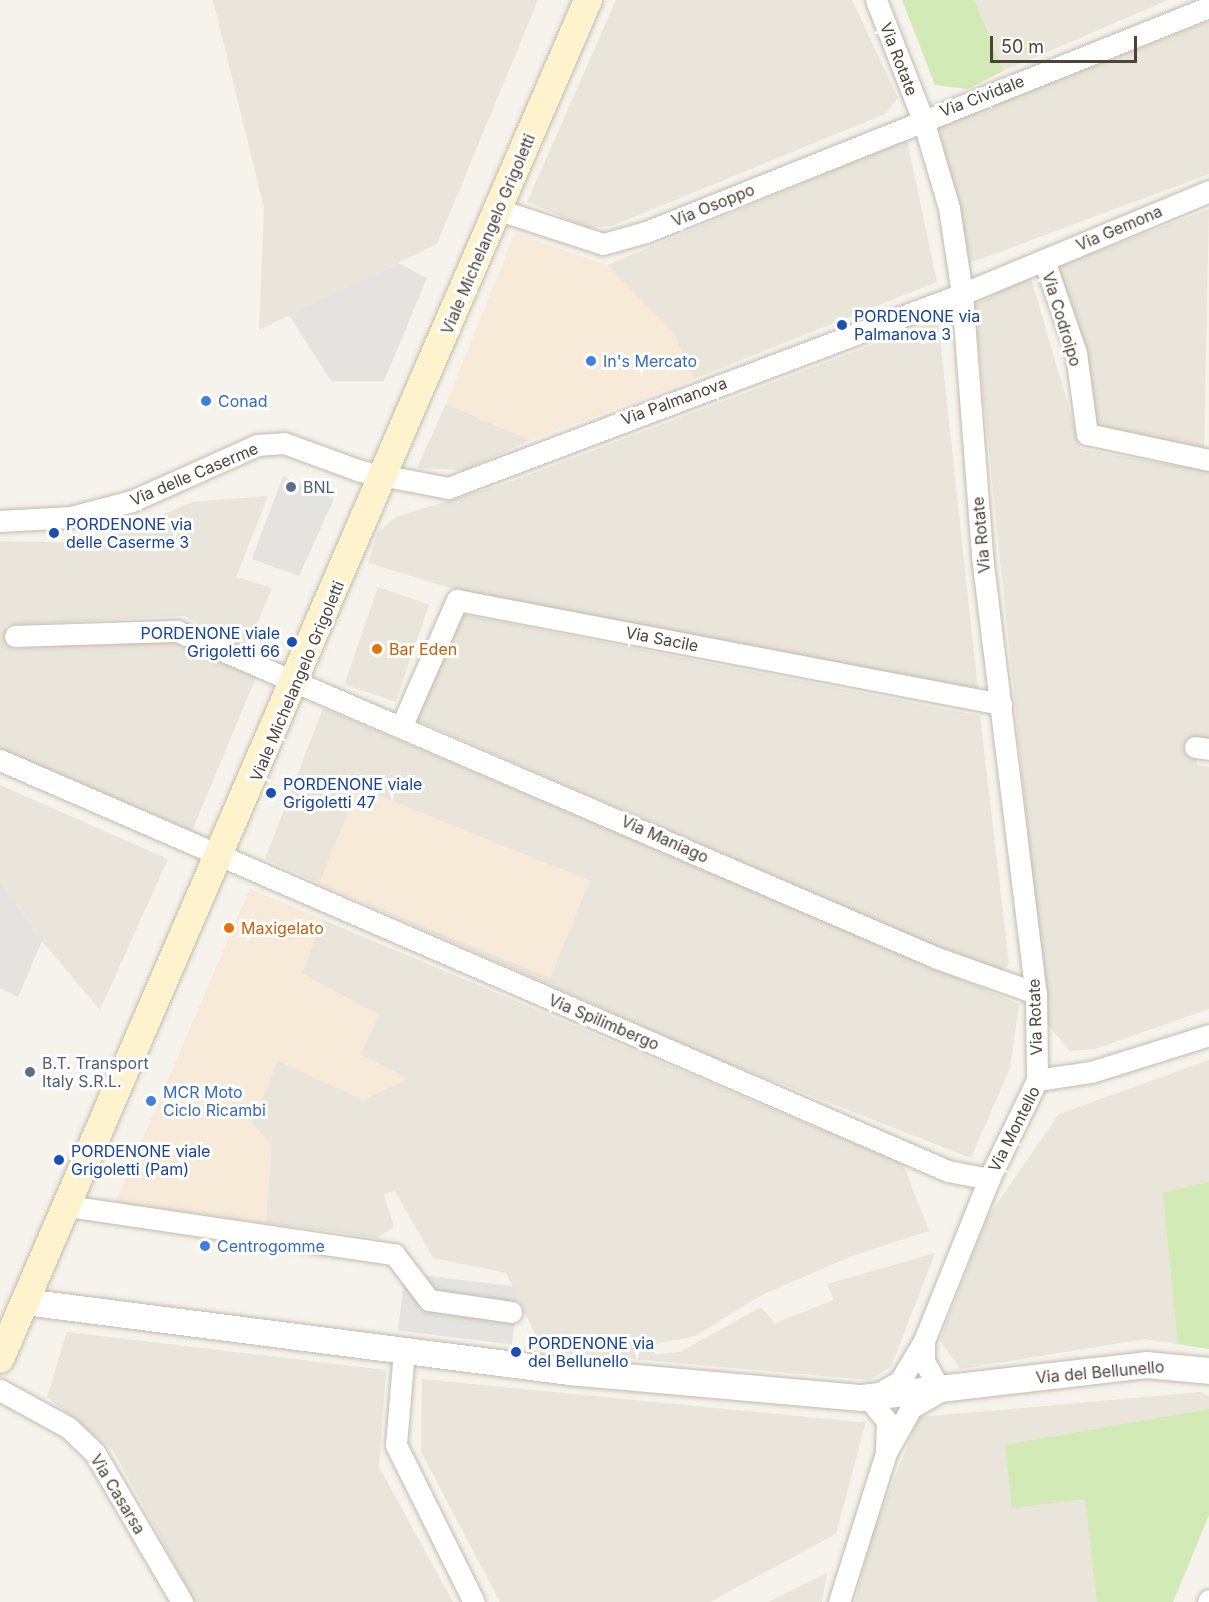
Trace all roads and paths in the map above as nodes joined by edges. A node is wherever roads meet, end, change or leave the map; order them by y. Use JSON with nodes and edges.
{"nodes":[{"id":1,"x":588,"y":0,"type":"edge"},
{"id":2,"x":876,"y":0,"type":"edge"},
{"id":3,"x":1209,"y":7,"type":"edge"},
{"id":4,"x":923,"y":120,"type":"junction"},
{"id":5,"x":1209,"y":191,"type":"edge"},
{"id":6,"x":499,"y":210,"type":"junction"},
{"id":7,"x":1044,"y":260,"type":"junction"},
{"id":8,"x":962,"y":294,"type":"junction"},
{"id":9,"x":1209,"y":460,"type":"edge"},
{"id":10,"x":384,"y":478,"type":"junction"},
{"id":11,"x":0,"y":521,"type":"edge"},
{"id":12,"x":15,"y":636,"type":"dead end"},
{"id":13,"x":296,"y":680,"type":"junction"},
{"id":14,"x":1001,"y":704,"type":"junction"},
{"id":15,"x":402,"y":725,"type":"junction"},
{"id":16,"x":0,"y":760,"type":"edge"},
{"id":17,"x":221,"y":857,"type":"junction"},
{"id":18,"x":1036,"y":993,"type":"junction"},
{"id":19,"x":1209,"y":1035,"type":"edge"},
{"id":20,"x":1037,"y":1080,"type":"junction"},
{"id":21,"x":989,"y":1179,"type":"junction"},
{"id":22,"x":67,"y":1206,"type":"junction"},
{"id":23,"x":25,"y":1302,"type":"junction"},
{"id":24,"x":511,"y":1312,"type":"dead end"},
{"id":25,"x":924,"y":1341,"type":"junction"},
{"id":26,"x":405,"y":1351,"type":"junction"},
{"id":27,"x":0,"y":1359,"type":"edge"},
{"id":28,"x":1209,"y":1371,"type":"edge"},
{"id":29,"x":0,"y":1390,"type":"edge"},
{"id":30,"x":942,"y":1391,"type":"junction"},
{"id":31,"x":870,"y":1399,"type":"junction"},
{"id":32,"x":886,"y":1453,"type":"junction"},
{"id":33,"x":182,"y":1602,"type":"edge"},
{"id":34,"x":474,"y":1602,"type":"edge"},
{"id":35,"x":839,"y":1602,"type":"edge"}],
"edges":[{"from":1,"to":6,"type":"main road","name":"Viale Michelangelo Grigoletti"},
{"from":2,"to":4,"type":"street","name":"Via Rotate"},
{"from":3,"to":4,"type":"street","name":"Via Cividale"},
{"from":4,"to":6,"type":"street","name":"Via Osoppo"},
{"from":4,"to":8,"type":"street","name":"Via Rotate"},
{"from":5,"to":7,"type":"street","name":"Via Gemona"},
{"from":6,"to":10,"type":"main road","name":"Viale Michelangelo Grigoletti"},
{"from":7,"to":8,"type":"street","name":"Via Gemona"},
{"from":7,"to":9,"type":"street","name":"Via Codroipo"},
{"from":8,"to":10,"type":"street","name":"Via Palmanova"},
{"from":8,"to":14,"type":"street","name":"Via Rotate"},
{"from":10,"to":11,"type":"street","name":"Via delle Caserme"},
{"from":10,"to":13,"type":"main road","name":"Viale Michelangelo Grigoletti"},
{"from":12,"to":13,"type":"street","name":"Via Maniago"},
{"from":13,"to":15,"type":"street","name":"Via Maniago"},
{"from":13,"to":17,"type":"main road","name":"Viale Michelangelo Grigoletti"},
{"from":14,"to":15,"type":"street","name":"Via Sacile"},
{"from":14,"to":18,"type":"street","name":"Via Rotate"},
{"from":15,"to":18,"type":"street","name":"Via Maniago"},
{"from":16,"to":17,"type":"street","name":"Via Spilimbergo"},
{"from":17,"to":21,"type":"street","name":"Via Spilimbergo"},
{"from":17,"to":22,"type":"main road","name":"Viale Michelangelo Grigoletti"},
{"from":18,"to":20,"type":"street","name":"Via Rotate"},
{"from":19,"to":20,"type":"street","name":"Via Montello"},
{"from":20,"to":21,"type":"street","name":"Via Montello"},
{"from":21,"to":25,"type":"street","name":"Via Montello"},
{"from":22,"to":23,"type":"main road","name":"Viale Michelangelo Grigoletti"},
{"from":22,"to":24,"type":"street"},
{"from":23,"to":26,"type":"street","name":"Via del Bellunello"},
{"from":23,"to":27,"type":"main road","name":"Viale Michelangelo Grigoletti"},
{"from":25,"to":30,"type":"street"},
{"from":25,"to":31,"type":"street","name":"Via Montello"},
{"from":26,"to":31,"type":"street","name":"Via del Bellunello"},
{"from":26,"to":34,"type":"street"},
{"from":28,"to":30,"type":"street","name":"Via del Bellunello"},
{"from":29,"to":33,"type":"street","name":"Via Casarsa"},
{"from":30,"to":31,"type":"street","name":"Via del Bellunello"},
{"from":30,"to":32,"type":"street"},
{"from":31,"to":32,"type":"street"},
{"from":32,"to":35,"type":"street"}]}
